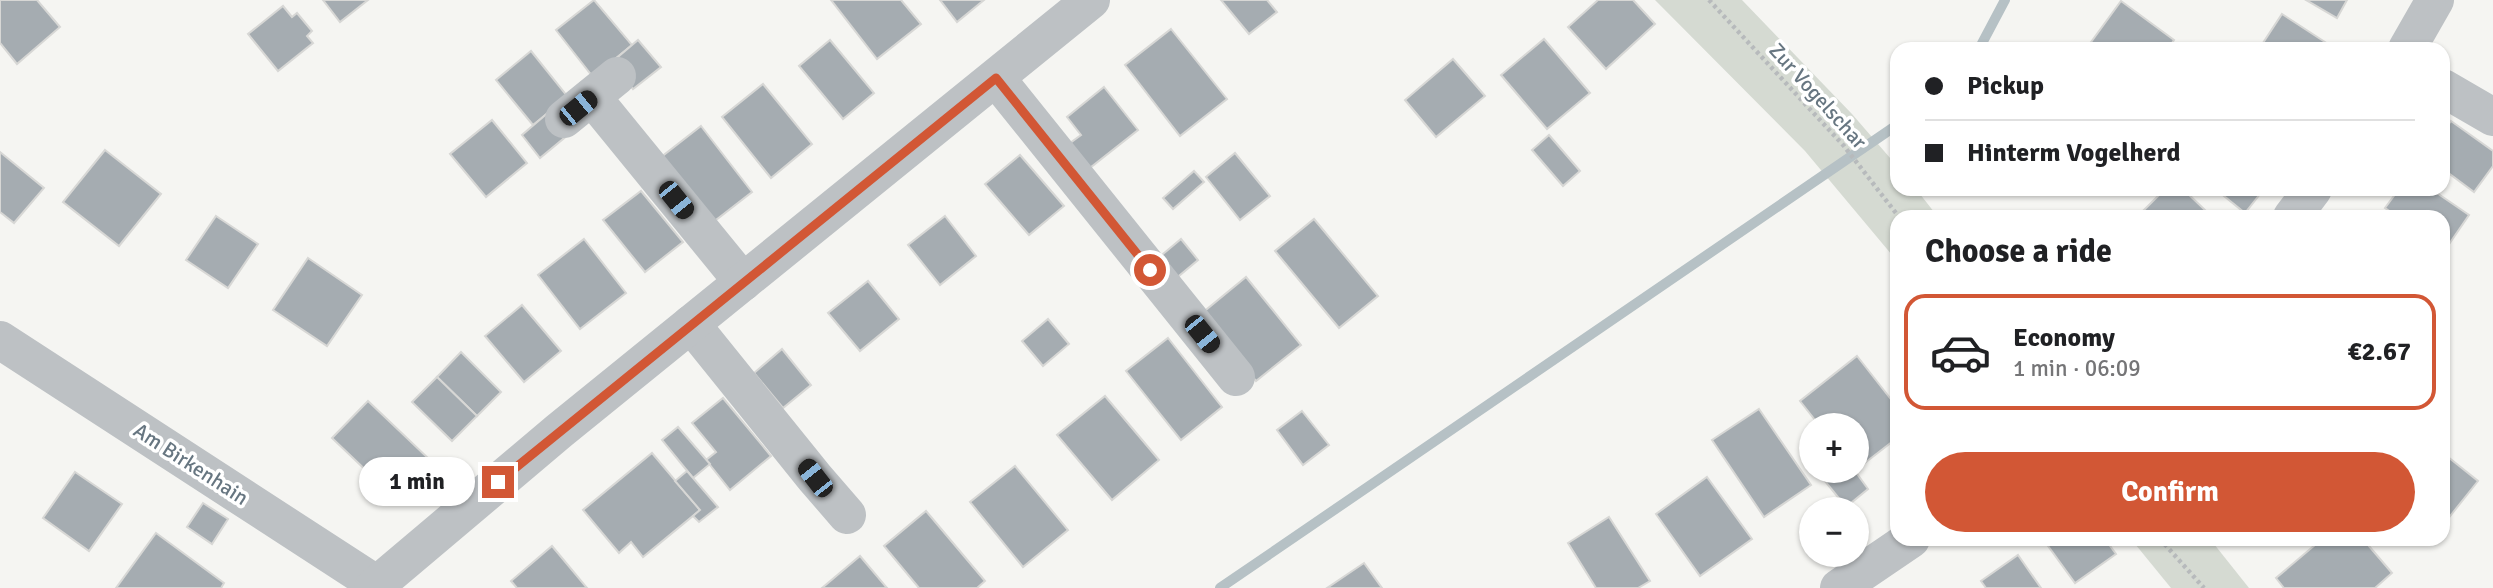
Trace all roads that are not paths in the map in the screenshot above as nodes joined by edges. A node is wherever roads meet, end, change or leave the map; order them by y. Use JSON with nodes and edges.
{"nodes":[{"id":1,"x":1091,"y":0,"type":"edge"},
{"id":2,"x":2435,"y":0,"type":"edge"},
{"id":3,"x":2411,"y":42,"type":"edge"},
{"id":4,"x":996,"y":78,"type":"junction"},
{"id":5,"x":2450,"y":92,"type":"edge"},
{"id":6,"x":591,"y":98,"type":"dead end"},
{"id":7,"x":2493,"y":117,"type":"edge"},
{"id":8,"x":743,"y":282,"type":"junction"},
{"id":9,"x":691,"y":324,"type":"junction"},
{"id":10,"x":0,"y":340,"type":"edge"},
{"id":11,"x":1236,"y":377,"type":"dead end"},
{"id":12,"x":847,"y":515,"type":"dead end"},
{"id":13,"x":1901,"y":546,"type":"edge"},
{"id":14,"x":377,"y":587,"type":"edge"},
{"id":15,"x":1839,"y":588,"type":"edge"}],
"edges":[{"from":1,"to":4,"type":"street"},
{"from":2,"to":3,"type":"street"},
{"from":4,"to":8,"type":"street"},
{"from":4,"to":11,"type":"street"},
{"from":5,"to":7,"type":"street"},
{"from":6,"to":8,"type":"street"},
{"from":8,"to":9,"type":"street"},
{"from":9,"to":12,"type":"street"},
{"from":9,"to":14,"type":"street"},
{"from":10,"to":14,"type":"street","name":"Am Birkenhain"},
{"from":13,"to":15,"type":"street"}]}
